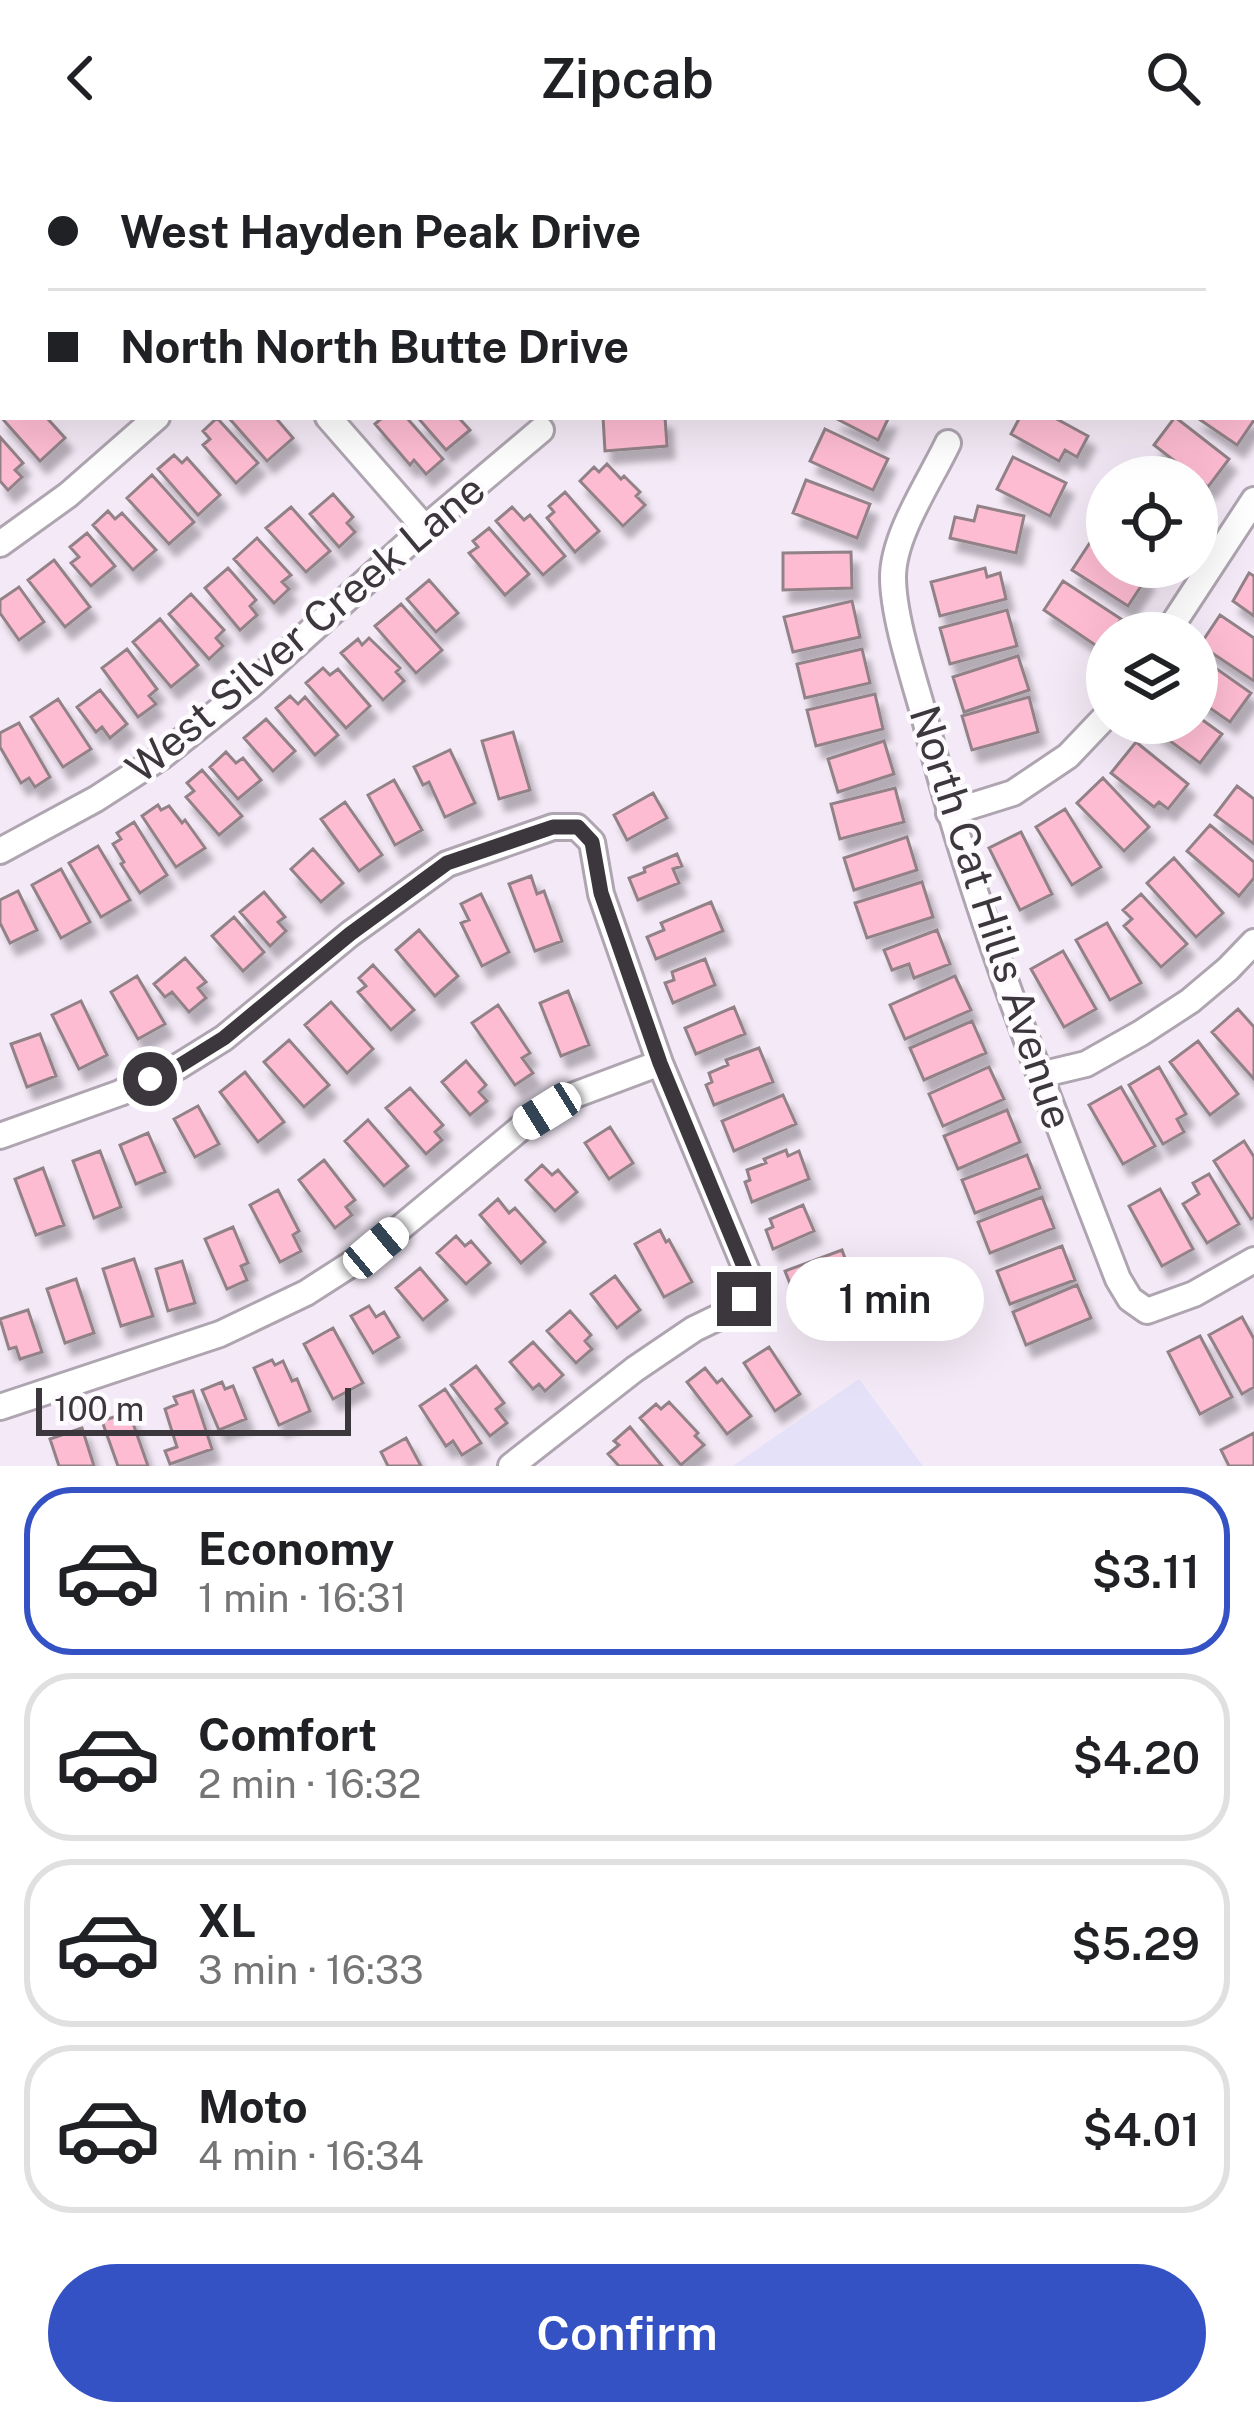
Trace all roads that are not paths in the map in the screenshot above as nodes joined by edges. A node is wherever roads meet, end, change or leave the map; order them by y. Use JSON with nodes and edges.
{"nodes":[{"id":1,"x":154,"y":420,"type":"edge"},
{"id":2,"x":331,"y":420,"type":"edge"},
{"id":3,"x":542,"y":430,"type":"dead end"},
{"id":4,"x":948,"y":443,"type":"dead end"},
{"id":5,"x":1254,"y":500,"type":"edge"},
{"id":6,"x":425,"y":528,"type":"junction"},
{"id":7,"x":0,"y":544,"type":"edge"},
{"id":8,"x":1181,"y":612,"type":"edge"},
{"id":9,"x":1086,"y":737,"type":"edge"},
{"id":10,"x":949,"y":813,"type":"junction"},
{"id":11,"x":0,"y":851,"type":"edge"},
{"id":12,"x":1254,"y":942,"type":"edge"},
{"id":13,"x":660,"y":1063,"type":"junction"},
{"id":14,"x":1040,"y":1076,"type":"junction"},
{"id":15,"x":0,"y":1136,"type":"edge"},
{"id":16,"x":1254,"y":1260,"type":"edge"},
{"id":17,"x":0,"y":1408,"type":"edge"},
{"id":18,"x":511,"y":1466,"type":"edge"}],
"edges":[{"from":1,"to":7,"type":"street"},
{"from":2,"to":6,"type":"street"},
{"from":3,"to":6,"type":"street","name":"West Silver Creek Lane"},
{"from":4,"to":10,"type":"street","name":"North Cat Hills Avenue"},
{"from":5,"to":8,"type":"street"},
{"from":6,"to":11,"type":"street","name":"West Silver Creek Lane"},
{"from":9,"to":10,"type":"street"},
{"from":10,"to":14,"type":"street","name":"North Cat Hills Avenue"},
{"from":12,"to":14,"type":"street"},
{"from":13,"to":15,"type":"street"},
{"from":13,"to":17,"type":"street"},
{"from":13,"to":18,"type":"street"},
{"from":14,"to":16,"type":"street","name":"North Cat Hills Avenue"}]}
